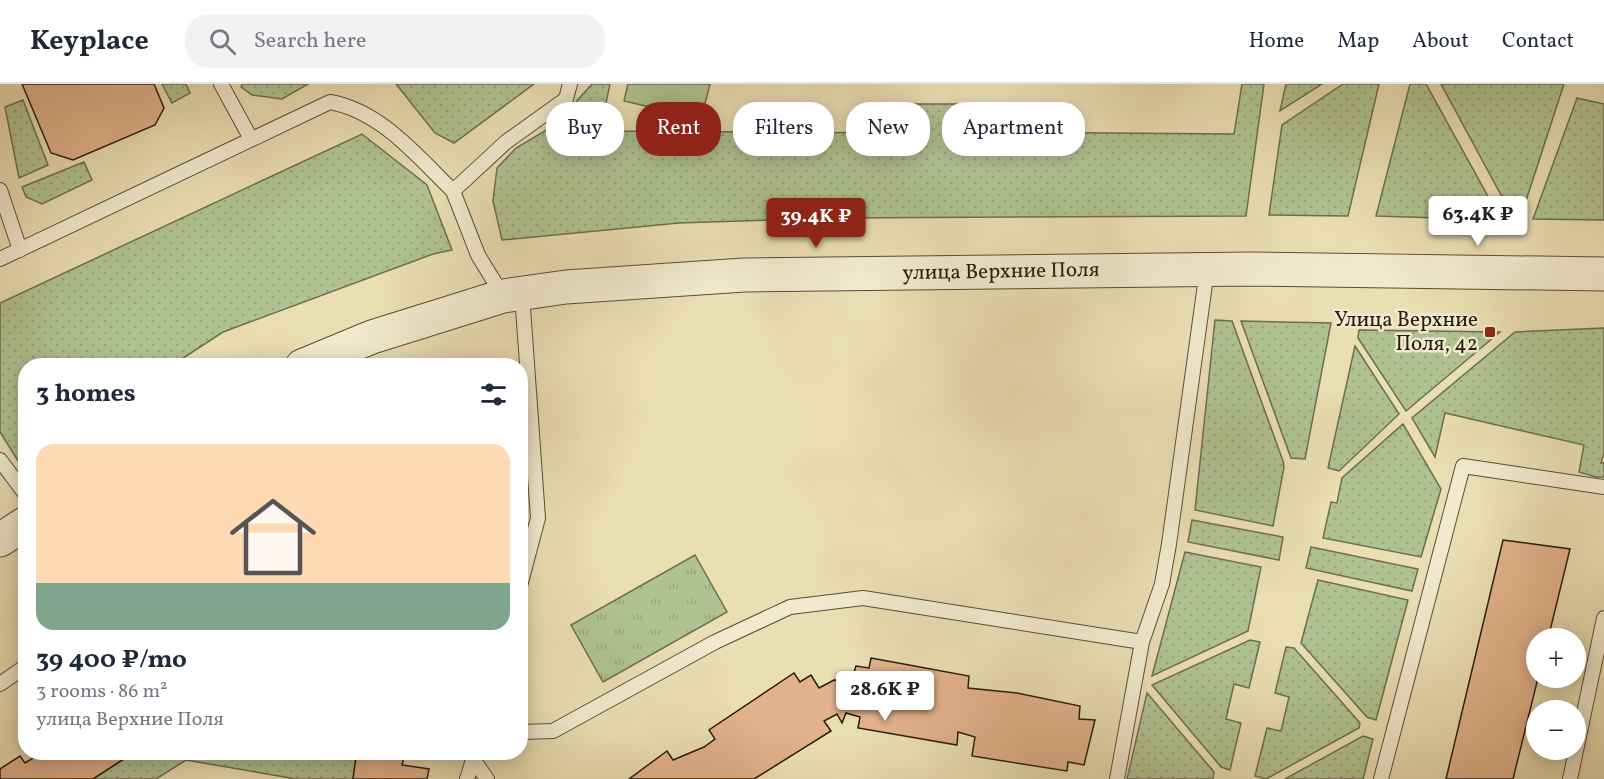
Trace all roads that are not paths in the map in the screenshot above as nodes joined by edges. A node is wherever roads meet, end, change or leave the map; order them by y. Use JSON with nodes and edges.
{"nodes":[{"id":1,"x":221,"y":84,"type":"edge"},
{"id":2,"x":570,"y":84,"type":"edge"},
{"id":3,"x":251,"y":139,"type":"junction"},
{"id":4,"x":0,"y":190,"type":"edge"},
{"id":5,"x":453,"y":191,"type":"junction"},
{"id":6,"x":20,"y":250,"type":"junction"},
{"id":7,"x":0,"y":258,"type":"edge"},
{"id":8,"x":1207,"y":270,"type":"junction"},
{"id":9,"x":1604,"y":274,"type":"edge"},
{"id":10,"x":513,"y":295,"type":"junction"},
{"id":11,"x":321,"y":358,"type":"edge"},
{"id":12,"x":520,"y":358,"type":"edge"},
{"id":13,"x":528,"y":429,"type":"edge"},
{"id":14,"x":0,"y":459,"type":"edge"},
{"id":15,"x":18,"y":484,"type":"edge"},
{"id":16,"x":1604,"y":487,"type":"edge"},
{"id":17,"x":18,"y":528,"type":"edge"},
{"id":18,"x":0,"y":540,"type":"edge"},
{"id":19,"x":528,"y":556,"type":"edge"},
{"id":20,"x":1604,"y":618,"type":"edge"},
{"id":21,"x":1142,"y":642,"type":"junction"},
{"id":22,"x":18,"y":672,"type":"edge"},
{"id":23,"x":0,"y":684,"type":"edge"},
{"id":24,"x":528,"y":732,"type":"edge"},
{"id":25,"x":473,"y":760,"type":"edge"},
{"id":26,"x":476,"y":760,"type":"edge"},
{"id":27,"x":467,"y":779,"type":"edge"},
{"id":28,"x":487,"y":779,"type":"edge"},
{"id":29,"x":1117,"y":779,"type":"edge"},
{"id":30,"x":1380,"y":779,"type":"edge"},
{"id":31,"x":1570,"y":779,"type":"edge"}],
"edges":[{"from":1,"to":3,"type":"lane"},
{"from":2,"to":5,"type":"lane"},
{"from":3,"to":5,"type":"lane"},
{"from":3,"to":6,"type":"lane"},
{"from":4,"to":6,"type":"lane"},
{"from":5,"to":10,"type":"lane"},
{"from":6,"to":7,"type":"lane"},
{"from":8,"to":9,"type":"street","name":"улица Верхние Поля"},
{"from":8,"to":10,"type":"street","name":"улица Верхние Поля"},
{"from":8,"to":21,"type":"lane"},
{"from":10,"to":11,"type":"street","name":"улица Верхние Поля"},
{"from":10,"to":12,"type":"lane"},
{"from":13,"to":19,"type":"lane"},
{"from":14,"to":15,"type":"lane"},
{"from":16,"to":30,"type":"lane"},
{"from":17,"to":18,"type":"street"},
{"from":20,"to":31,"type":"lane"},
{"from":21,"to":24,"type":"lane"},
{"from":21,"to":29,"type":"lane"},
{"from":22,"to":23,"type":"lane"},
{"from":25,"to":27,"type":"lane"},
{"from":26,"to":28,"type":"lane"}]}
